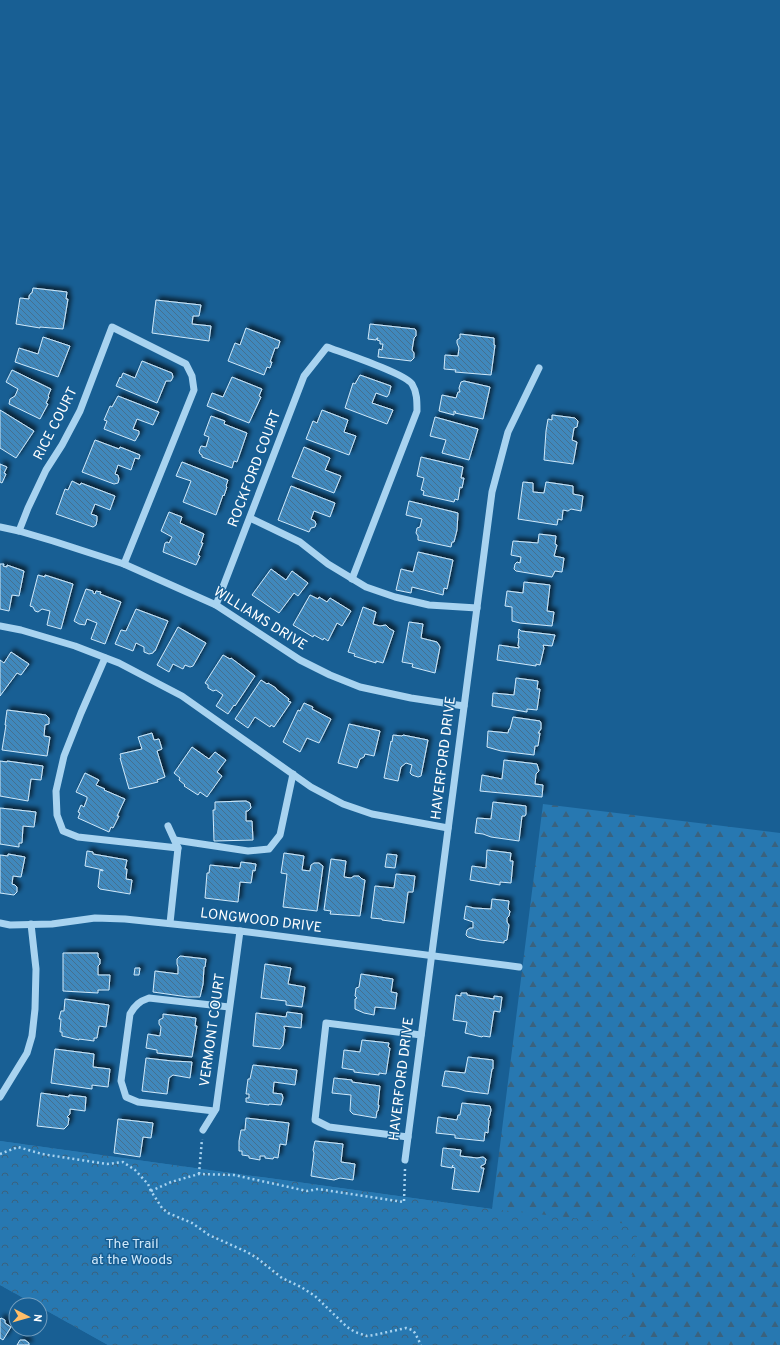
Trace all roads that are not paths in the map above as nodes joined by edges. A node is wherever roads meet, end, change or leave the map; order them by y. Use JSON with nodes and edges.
{"nodes":[{"id":1,"x":539,"y":368,"type":"dead end"},
{"id":2,"x":250,"y":518,"type":"junction"},
{"id":3,"x":0,"y":527,"type":"edge"},
{"id":4,"x":19,"y":531,"type":"junction"},
{"id":5,"x":124,"y":564,"type":"junction"},
{"id":6,"x":352,"y":579,"type":"junction"},
{"id":7,"x":216,"y":605,"type":"junction"},
{"id":8,"x":477,"y":608,"type":"junction"},
{"id":9,"x":0,"y":626,"type":"edge"},
{"id":10,"x":105,"y":658,"type":"junction"},
{"id":11,"x":464,"y":706,"type":"junction"},
{"id":12,"x":293,"y":774,"type":"junction"},
{"id":13,"x":168,"y":826,"type":"dead end"},
{"id":14,"x":448,"y":828,"type":"junction"},
{"id":15,"x":175,"y":840,"type":"junction"},
{"id":16,"x":178,"y":848,"type":"junction"},
{"id":17,"x":170,"y":922,"type":"junction"},
{"id":18,"x":0,"y":923,"type":"edge"},
{"id":19,"x":30,"y":924,"type":"junction"},
{"id":20,"x":240,"y":931,"type":"junction"},
{"id":21,"x":432,"y":956,"type":"junction"},
{"id":22,"x":519,"y":967,"type":"dead end"},
{"id":23,"x":230,"y":1007,"type":"junction"},
{"id":24,"x":421,"y":1035,"type":"junction"},
{"id":25,"x":0,"y":1097,"type":"edge"},
{"id":26,"x":214,"y":1112,"type":"junction"},
{"id":27,"x":203,"y":1130,"type":"road end"},
{"id":28,"x":408,"y":1138,"type":"junction"},
{"id":29,"x":405,"y":1160,"type":"road end"}],
"edges":[{"from":1,"to":8,"type":"street","name":"HAVERFORD DRIVE"},
{"from":2,"to":6,"type":"street"},
{"from":2,"to":6,"type":"street","name":"ROCKFORD COURT"},
{"from":2,"to":7,"type":"street","name":"ROCKFORD COURT"},
{"from":3,"to":4,"type":"street","name":"WILLIAMS DRIVE"},
{"from":4,"to":5,"type":"street","name":"WILLIAMS DRIVE"},
{"from":4,"to":5,"type":"street","name":"RICE COURT"},
{"from":5,"to":7,"type":"street","name":"WILLIAMS DRIVE"},
{"from":6,"to":8,"type":"street"},
{"from":7,"to":11,"type":"street","name":"WILLIAMS DRIVE"},
{"from":8,"to":11,"type":"street","name":"HAVERFORD DRIVE"},
{"from":9,"to":10,"type":"street"},
{"from":10,"to":12,"type":"street"},
{"from":10,"to":16,"type":"street"},
{"from":11,"to":14,"type":"street","name":"HAVERFORD DRIVE"},
{"from":12,"to":14,"type":"street"},
{"from":12,"to":15,"type":"street"},
{"from":13,"to":15,"type":"street"},
{"from":14,"to":21,"type":"street","name":"HAVERFORD DRIVE"},
{"from":15,"to":16,"type":"street"},
{"from":16,"to":17,"type":"street"},
{"from":17,"to":19,"type":"street","name":"LONGWOOD DRIVE"},
{"from":17,"to":20,"type":"street","name":"LONGWOOD DRIVE"},
{"from":18,"to":19,"type":"street","name":"LONGWOOD DRIVE"},
{"from":19,"to":25,"type":"street"},
{"from":20,"to":21,"type":"street","name":"LONGWOOD DRIVE"},
{"from":20,"to":23,"type":"street","name":"VERMONT COURT"},
{"from":21,"to":22,"type":"street","name":"LONGWOOD DRIVE"},
{"from":21,"to":24,"type":"street","name":"HAVERFORD DRIVE"},
{"from":23,"to":26,"type":"street","name":"VERMONT COURT"},
{"from":23,"to":26,"type":"street"},
{"from":24,"to":28,"type":"street","name":"HAVERFORD DRIVE"},
{"from":24,"to":28,"type":"street"},
{"from":26,"to":27,"type":"street","name":"VERMONT COURT"},
{"from":28,"to":29,"type":"street","name":"HAVERFORD DRIVE"}]}
